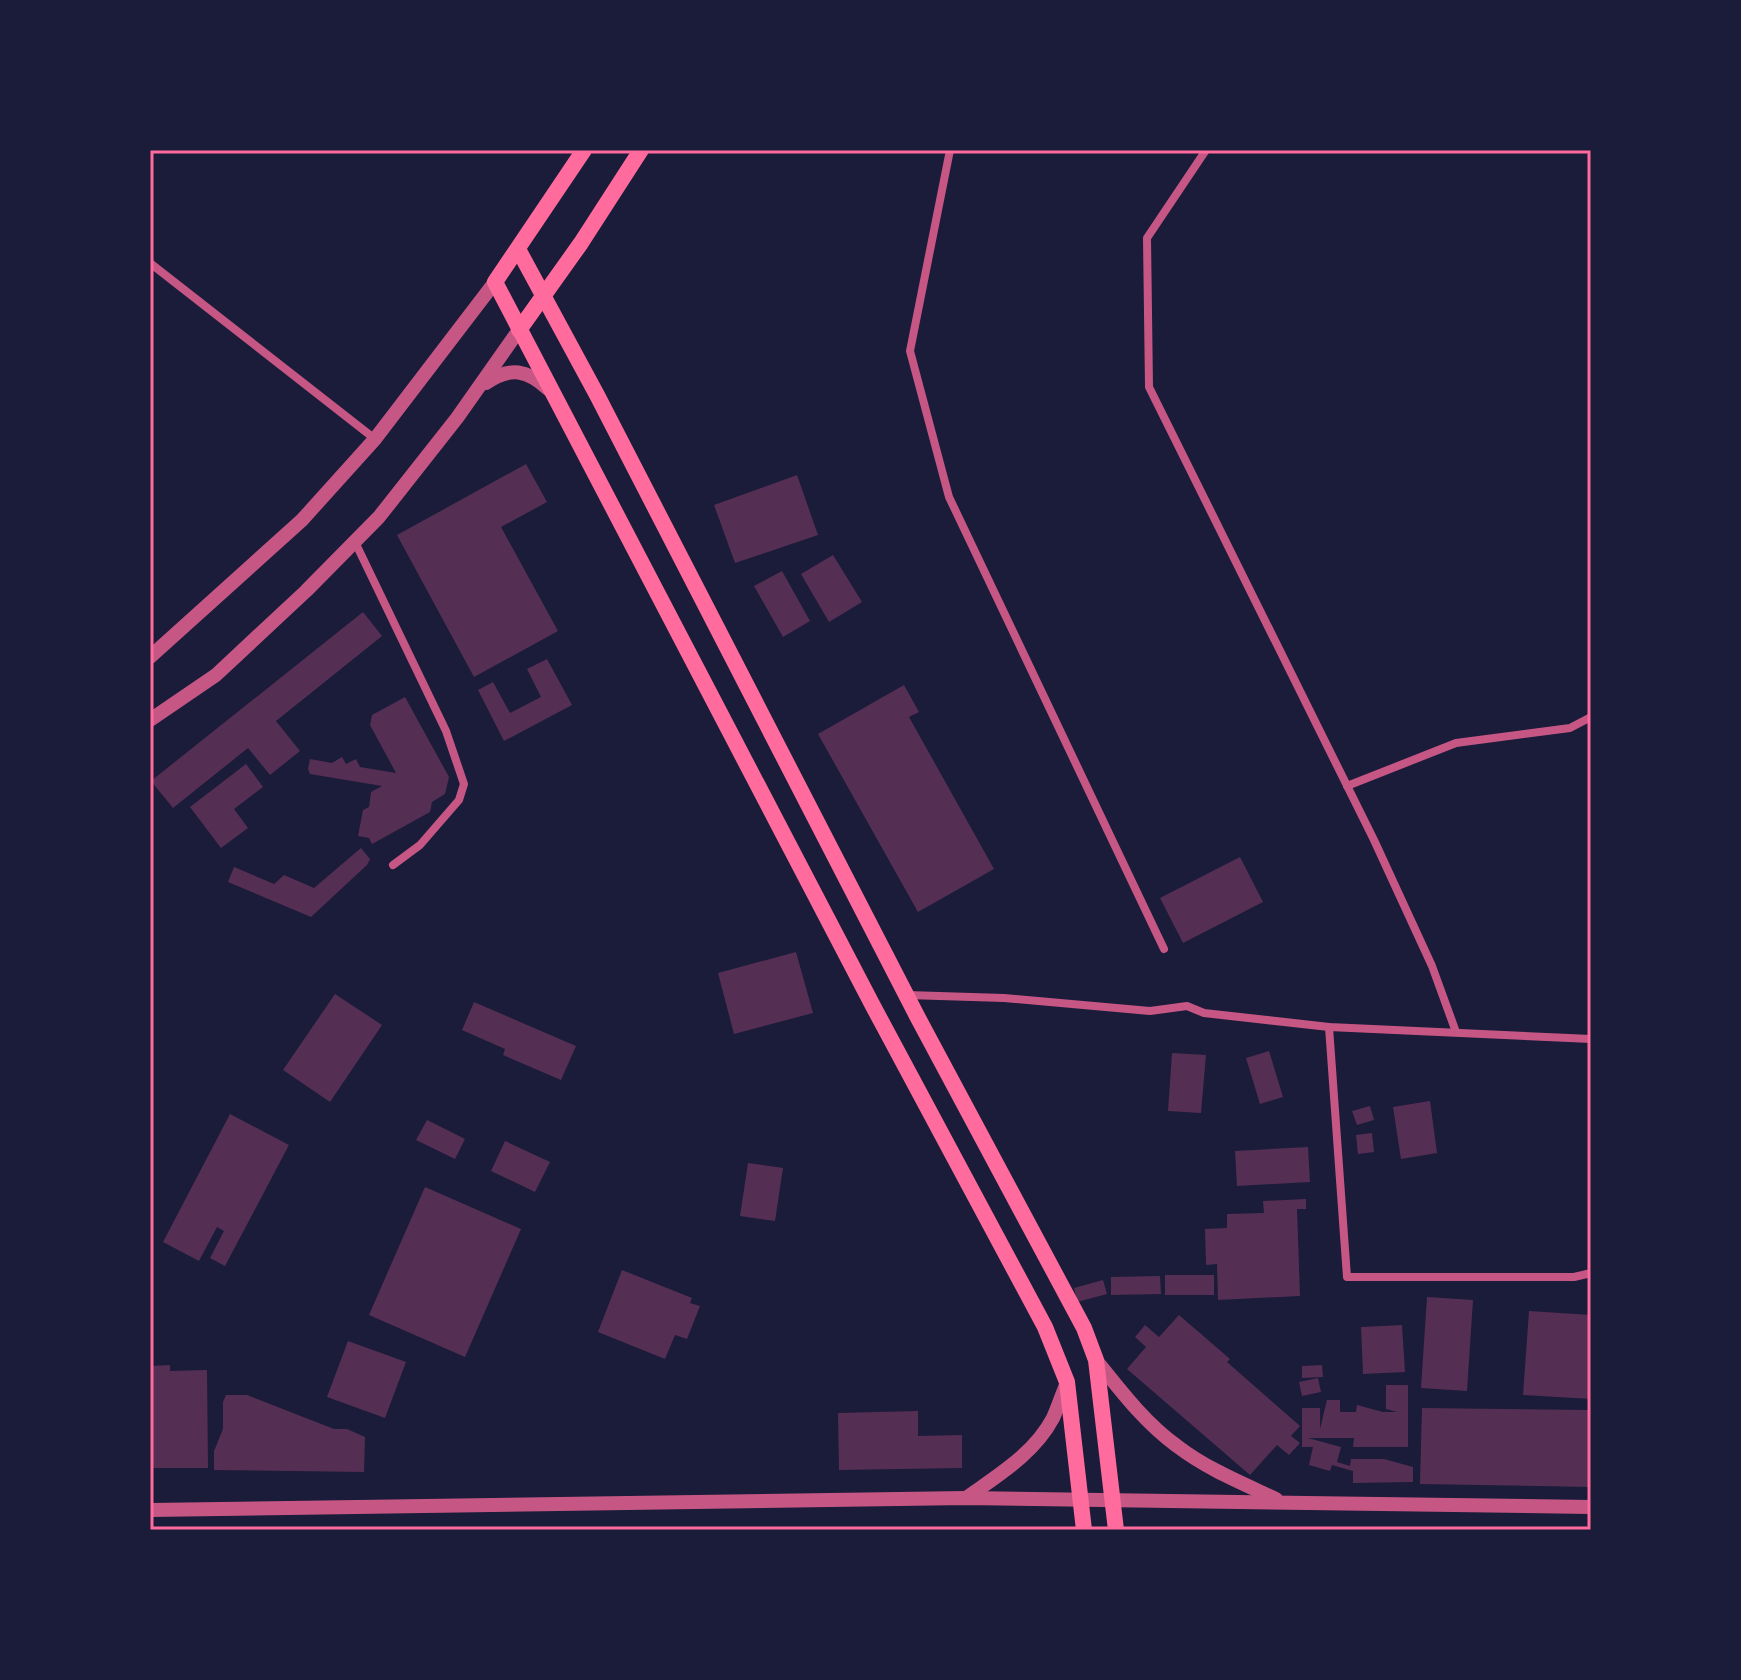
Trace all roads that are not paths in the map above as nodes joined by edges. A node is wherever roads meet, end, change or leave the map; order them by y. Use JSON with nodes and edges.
{"nodes":[{"id":1,"x":584,"y":150,"type":"edge"},
{"id":2,"x":641,"y":150,"type":"edge"},
{"id":3,"x":950,"y":150,"type":"edge"},
{"id":4,"x":1206,"y":150,"type":"edge"},
{"id":5,"x":518,"y":249,"type":"junction"},
{"id":6,"x":150,"y":263,"type":"edge"},
{"id":7,"x":495,"y":282,"type":"junction"},
{"id":8,"x":544,"y":296,"type":"junction"},
{"id":9,"x":519,"y":330,"type":"junction"},
{"id":10,"x":476,"y":390,"type":"junction"},
{"id":11,"x":552,"y":392,"type":"junction"},
{"id":12,"x":375,"y":439,"type":"junction"},
{"id":13,"x":355,"y":542,"type":"junction"},
{"id":14,"x":150,"y":657,"type":"edge"},
{"id":15,"x":1591,"y":717,"type":"edge"},
{"id":16,"x":150,"y":720,"type":"edge"},
{"id":17,"x":1347,"y":786,"type":"junction"},
{"id":18,"x":393,"y":865,"type":"dead end"},
{"id":19,"x":1164,"y":949,"type":"dead end"},
{"id":20,"x":907,"y":995,"type":"junction"},
{"id":21,"x":1329,"y":1027,"type":"junction"},
{"id":22,"x":1456,"y":1032,"type":"junction"},
{"id":23,"x":1591,"y":1039,"type":"edge"},
{"id":24,"x":1591,"y":1273,"type":"edge"},
{"id":25,"x":1096,"y":1360,"type":"junction"},
{"id":26,"x":1067,"y":1382,"type":"junction"},
{"id":27,"x":966,"y":1498,"type":"junction"},
{"id":28,"x":1080,"y":1499,"type":"junction"},
{"id":29,"x":1112,"y":1500,"type":"junction"},
{"id":30,"x":1284,"y":1502,"type":"junction"},
{"id":31,"x":1591,"y":1507,"type":"edge"},
{"id":32,"x":150,"y":1510,"type":"edge"},
{"id":33,"x":1084,"y":1530,"type":"edge"},
{"id":34,"x":1116,"y":1530,"type":"edge"}],
"edges":[{"from":1,"to":5,"type":"main road"},
{"from":2,"to":8,"type":"main road"},
{"from":3,"to":19,"type":"street"},
{"from":4,"to":17,"type":"street"},
{"from":5,"to":7,"type":"main road"},
{"from":5,"to":8,"type":"main road"},
{"from":6,"to":12,"type":"street"},
{"from":7,"to":9,"type":"main road"},
{"from":7,"to":12,"type":"street"},
{"from":8,"to":9,"type":"main road"},
{"from":8,"to":20,"type":"main road"},
{"from":9,"to":10,"type":"street"},
{"from":9,"to":11,"type":"main road"},
{"from":10,"to":11,"type":"street"},
{"from":10,"to":13,"type":"street"},
{"from":11,"to":26,"type":"main road"},
{"from":12,"to":14,"type":"street"},
{"from":13,"to":16,"type":"street"},
{"from":13,"to":18,"type":"street"},
{"from":15,"to":17,"type":"street"},
{"from":17,"to":22,"type":"street"},
{"from":20,"to":21,"type":"street"},
{"from":20,"to":25,"type":"main road"},
{"from":21,"to":22,"type":"street"},
{"from":21,"to":24,"type":"street"},
{"from":22,"to":23,"type":"street"},
{"from":25,"to":29,"type":"main road"},
{"from":25,"to":30,"type":"street"},
{"from":26,"to":27,"type":"street"},
{"from":26,"to":28,"type":"main road"},
{"from":27,"to":28,"type":"street"},
{"from":27,"to":32,"type":"street"},
{"from":28,"to":29,"type":"street"},
{"from":28,"to":33,"type":"main road"},
{"from":29,"to":30,"type":"street"},
{"from":29,"to":34,"type":"main road"},
{"from":30,"to":31,"type":"street"}]}
